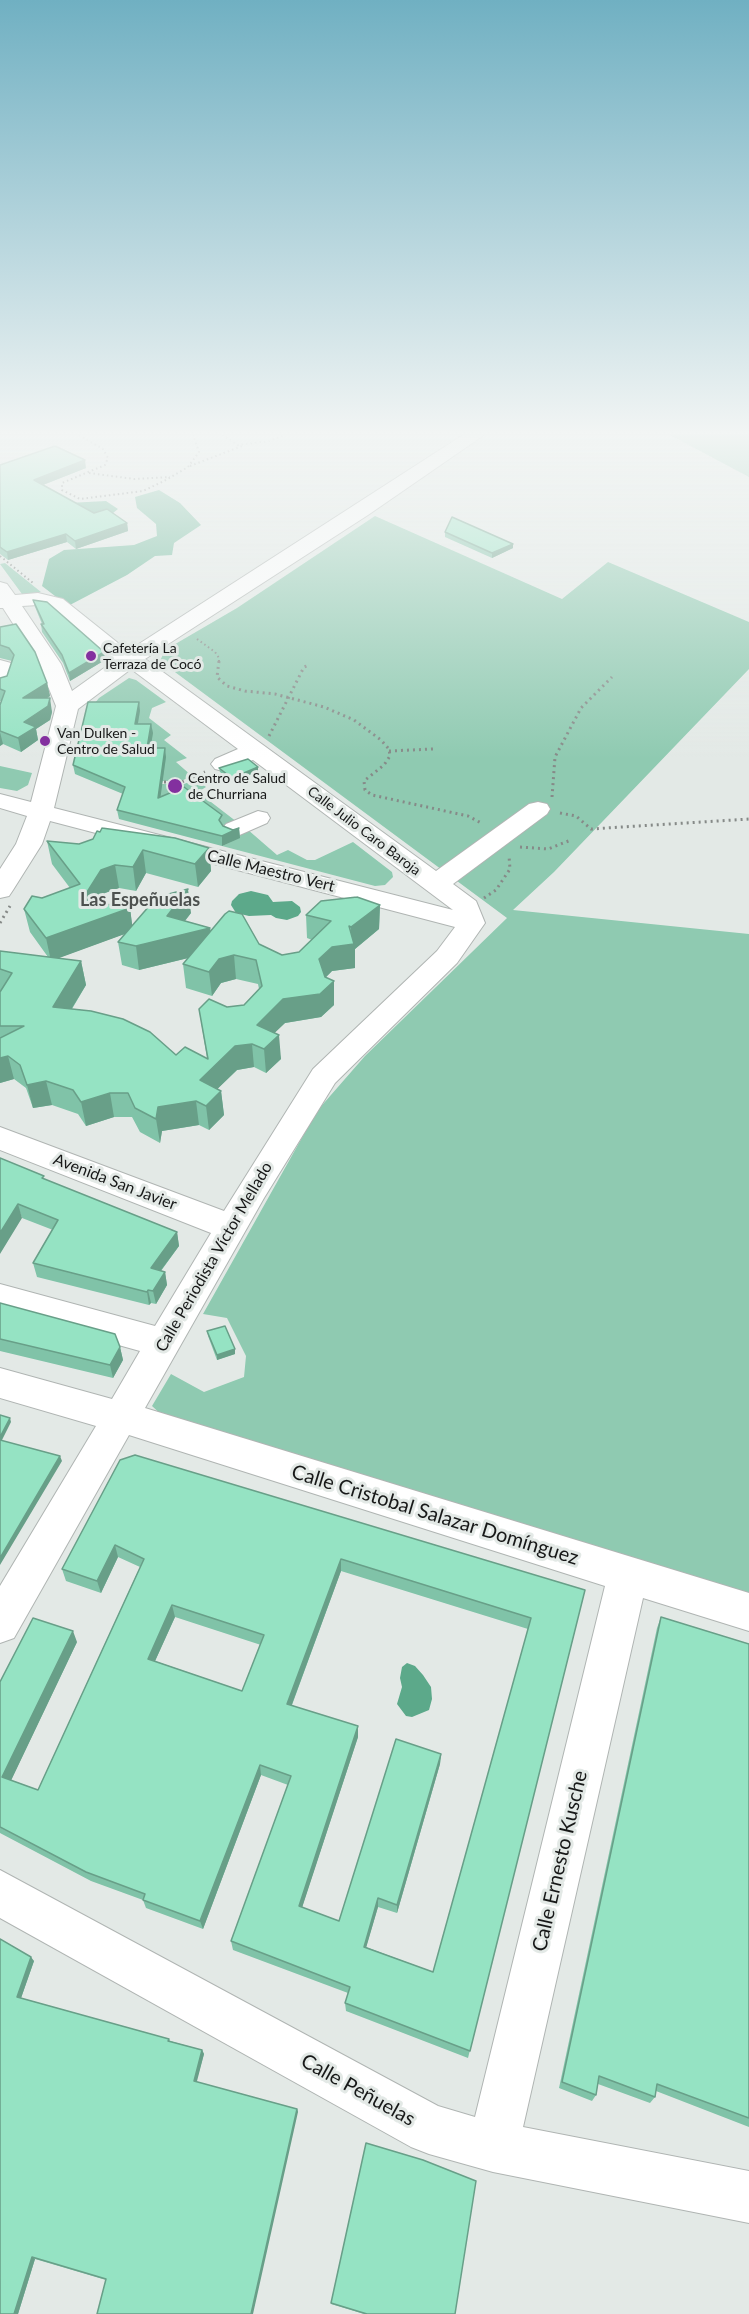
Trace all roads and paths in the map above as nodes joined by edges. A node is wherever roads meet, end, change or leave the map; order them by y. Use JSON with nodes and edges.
{"nodes":[{"id":1,"x":311,"y":543,"type":"edge"},
{"id":2,"x":0,"y":556,"type":"edge"},
{"id":3,"x":3,"y":597,"type":"edge"},
{"id":4,"x":56,"y":603,"type":"junction"},
{"id":5,"x":174,"y":630,"type":"junction"},
{"id":6,"x":129,"y":660,"type":"junction"},
{"id":7,"x":309,"y":665,"type":"dead end"},
{"id":8,"x":612,"y":676,"type":"dead end"},
{"id":9,"x":287,"y":697,"type":"junction"},
{"id":10,"x":66,"y":706,"type":"junction"},
{"id":11,"x":253,"y":749,"type":"junction"},
{"id":12,"x":433,"y":749,"type":"dead end"},
{"id":13,"x":389,"y":751,"type":"junction"},
{"id":14,"x":216,"y":767,"type":"joint"},
{"id":15,"x":147,"y":782,"type":"edge"},
{"id":16,"x":0,"y":801,"type":"edge"},
{"id":17,"x":538,"y":809,"type":"junction"},
{"id":18,"x":41,"y":812,"type":"junction"},
{"id":19,"x":258,"y":818,"type":"dead end"},
{"id":20,"x":749,"y":819,"type":"edge"},
{"id":21,"x":236,"y":829,"type":"edge"},
{"id":22,"x":503,"y":840,"type":"junction"},
{"id":23,"x":571,"y":840,"type":"dead end"},
{"id":24,"x":435,"y":884,"type":"junction"},
{"id":25,"x":0,"y":890,"type":"edge"},
{"id":26,"x":469,"y":915,"type":"junction"},
{"id":27,"x":0,"y":1138,"type":"edge"},
{"id":28,"x":231,"y":1227,"type":"junction"},
{"id":29,"x":0,"y":1298,"type":"edge"},
{"id":30,"x":164,"y":1343,"type":"junction"},
{"id":31,"x":0,"y":1383,"type":"edge"},
{"id":32,"x":121,"y":1417,"type":"junction"},
{"id":33,"x":628,"y":1575,"type":"junction"},
{"id":34,"x":749,"y":1612,"type":"edge"},
{"id":35,"x":0,"y":1624,"type":"edge"},
{"id":36,"x":0,"y":1893,"type":"edge"},
{"id":37,"x":493,"y":2147,"type":"junction"},
{"id":38,"x":749,"y":2197,"type":"edge"}],
"edges":[{"from":1,"to":5,"type":"street"},
{"from":2,"to":4,"type":"path"},
{"from":3,"to":4,"type":"street"},
{"from":3,"to":10,"type":"street"},
{"from":4,"to":6,"type":"street","name":"Calle Julio Caro Baroja"},
{"from":5,"to":6,"type":"street"},
{"from":5,"to":9,"type":"path"},
{"from":6,"to":10,"type":"street"},
{"from":6,"to":11,"type":"street","name":"Calle Julio Caro Baroja"},
{"from":7,"to":9,"type":"path"},
{"from":8,"to":17,"type":"path"},
{"from":9,"to":11,"type":"path"},
{"from":9,"to":13,"type":"path"},
{"from":10,"to":18,"type":"street"},
{"from":11,"to":14,"type":"street"},
{"from":11,"to":24,"type":"street","name":"Calle Julio Caro Baroja"},
{"from":12,"to":13,"type":"path"},
{"from":13,"to":22,"type":"path"},
{"from":14,"to":15,"type":"path"},
{"from":16,"to":18,"type":"street","name":"Calle Maestro Vert"},
{"from":17,"to":20,"type":"path"},
{"from":17,"to":22,"type":"street"},
{"from":18,"to":25,"type":"street"},
{"from":18,"to":26,"type":"street","name":"Calle Maestro Vert"},
{"from":19,"to":21,"type":"street"},
{"from":22,"to":23,"type":"path"},
{"from":22,"to":24,"type":"street"},
{"from":22,"to":26,"type":"path"},
{"from":24,"to":26,"type":"street","name":"Calle Julio Caro Baroja"},
{"from":26,"to":28,"type":"street","name":"Calle Periodista Víctor Mellado"},
{"from":27,"to":28,"type":"street","name":"Avenida San Javier"},
{"from":28,"to":30,"type":"street","name":"Calle Periodista Víctor Mellado"},
{"from":29,"to":30,"type":"street"},
{"from":30,"to":32,"type":"street","name":"Calle Periodista Víctor Mellado"},
{"from":31,"to":32,"type":"street","name":"Calle Cristobal Salazar Domínguez"},
{"from":32,"to":33,"type":"street","name":"Calle Cristobal Salazar Domínguez"},
{"from":32,"to":35,"type":"street","name":"Calle Periodista Víctor Mellado"},
{"from":33,"to":34,"type":"street","name":"Calle Cristobal Salazar Domínguez"},
{"from":33,"to":37,"type":"street","name":"Calle Ernesto Kusche"},
{"from":36,"to":37,"type":"street","name":"Calle Peñuelas"},
{"from":37,"to":38,"type":"street","name":"Calle Peñuelas"}]}
